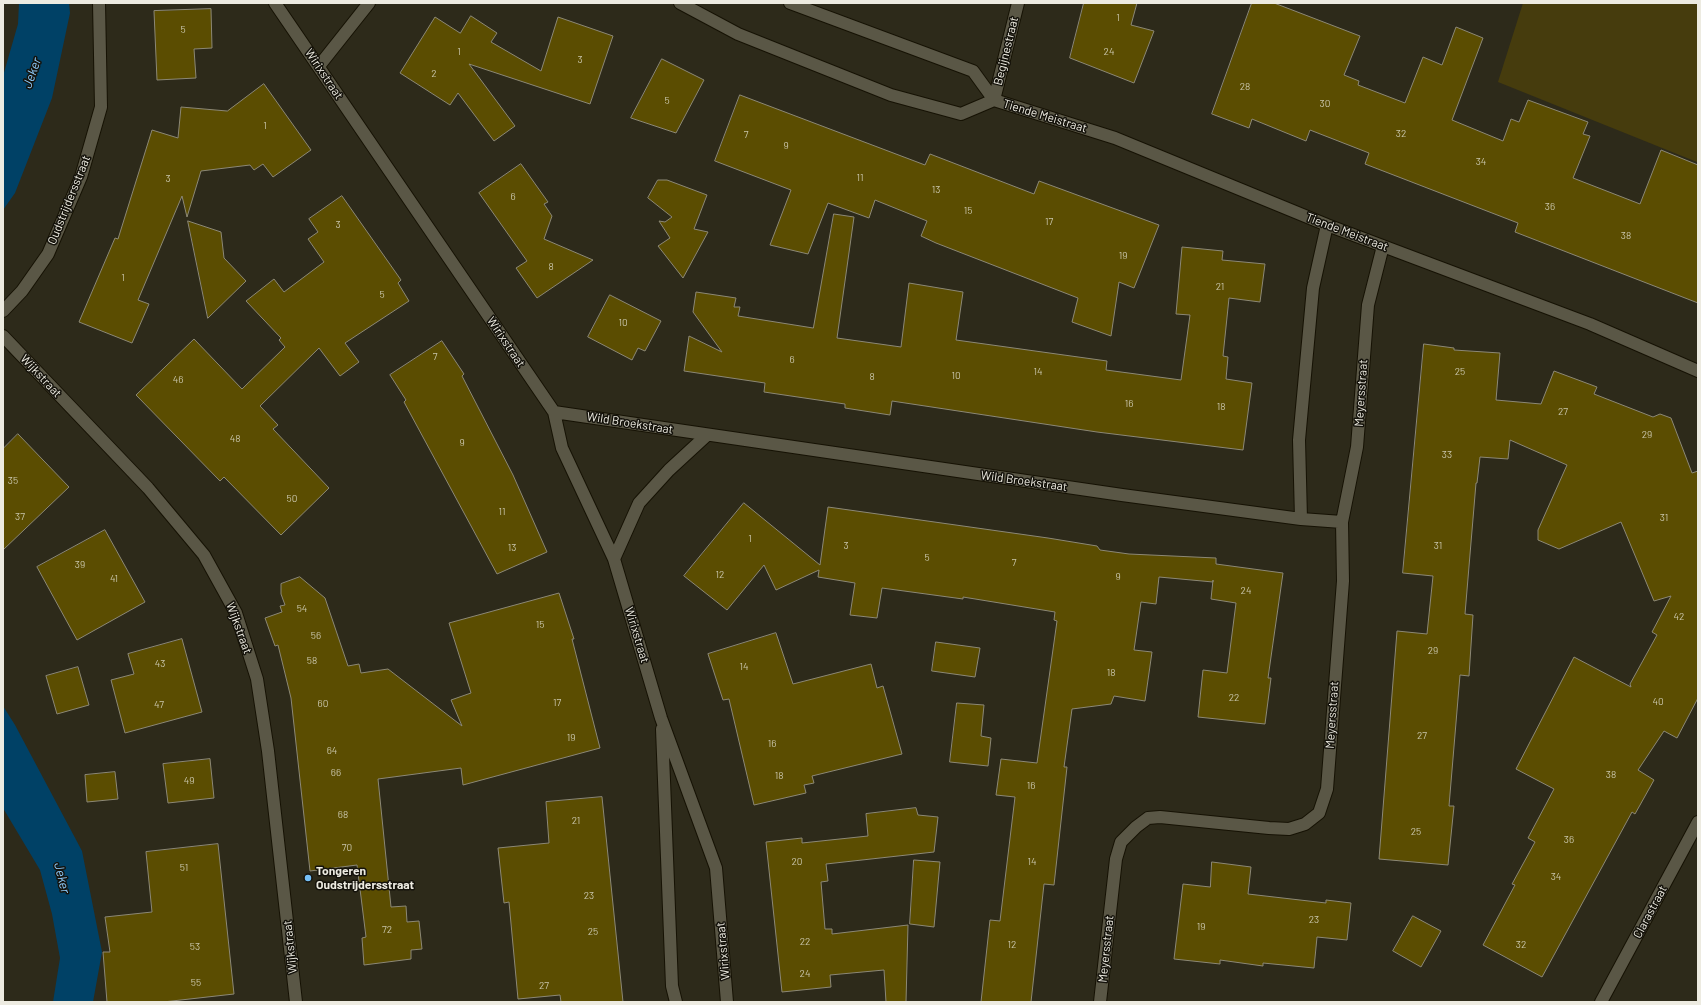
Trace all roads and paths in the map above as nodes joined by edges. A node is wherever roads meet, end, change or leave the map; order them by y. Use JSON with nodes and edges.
{"nodes":[{"id":1,"x":99,"y":3,"type":"edge"},
{"id":2,"x":275,"y":3,"type":"edge"},
{"id":3,"x":369,"y":3,"type":"edge"},
{"id":4,"x":680,"y":3,"type":"edge"},
{"id":5,"x":790,"y":3,"type":"edge"},
{"id":6,"x":1018,"y":3,"type":"edge"},
{"id":7,"x":319,"y":66,"type":"junction"},
{"id":8,"x":994,"y":100,"type":"junction"},
{"id":9,"x":1327,"y":225,"type":"junction"},
{"id":10,"x":1383,"y":246,"type":"junction"},
{"id":11,"x":3,"y":311,"type":"edge"},
{"id":12,"x":3,"y":336,"type":"edge"},
{"id":13,"x":1698,"y":371,"type":"edge"},
{"id":14,"x":554,"y":412,"type":"junction"},
{"id":15,"x":707,"y":435,"type":"junction"},
{"id":16,"x":1301,"y":519,"type":"junction"},
{"id":17,"x":1342,"y":522,"type":"junction"},
{"id":18,"x":614,"y":559,"type":"junction"},
{"id":19,"x":661,"y":718,"type":"junction"},
{"id":20,"x":1698,"y":822,"type":"edge"},
{"id":21,"x":296,"y":1002,"type":"edge"},
{"id":22,"x":676,"y":1002,"type":"edge"},
{"id":23,"x":727,"y":1002,"type":"edge"},
{"id":24,"x":1100,"y":1002,"type":"edge"},
{"id":25,"x":1601,"y":1002,"type":"edge"}],
"edges":[{"from":1,"to":11,"type":"street","name":"Oudstrijdersstraat"},
{"from":2,"to":7,"type":"street","name":"Wirixstraat"},
{"from":3,"to":7,"type":"street"},
{"from":4,"to":8,"type":"street","name":"Tiende Meistraat"},
{"from":5,"to":8,"type":"street","name":"Tiende Meistraat"},
{"from":6,"to":8,"type":"street","name":"Begijnestraat"},
{"from":7,"to":14,"type":"street","name":"Wirixstraat"},
{"from":8,"to":9,"type":"street","name":"Tiende Meistraat"},
{"from":9,"to":10,"type":"street","name":"Tiende Meistraat"},
{"from":9,"to":16,"type":"street"},
{"from":10,"to":13,"type":"street","name":"Tiende Meistraat"},
{"from":10,"to":17,"type":"street","name":"Meyersstraat"},
{"from":12,"to":21,"type":"street","name":"Wijkstraat"},
{"from":14,"to":15,"type":"street","name":"Wild Broekstraat"},
{"from":14,"to":18,"type":"street","name":"Wirixstraat"},
{"from":15,"to":16,"type":"street","name":"Wild Broekstraat"},
{"from":15,"to":18,"type":"street"},
{"from":16,"to":17,"type":"street","name":"Wild Broekstraat"},
{"from":17,"to":24,"type":"street","name":"Meyersstraat"},
{"from":18,"to":19,"type":"street","name":"Wirixstraat"},
{"from":19,"to":22,"type":"street","name":"Wirixstraat"},
{"from":19,"to":23,"type":"street","name":"Wirixstraat"},
{"from":20,"to":25,"type":"street","name":"Clarastraat"}]}
